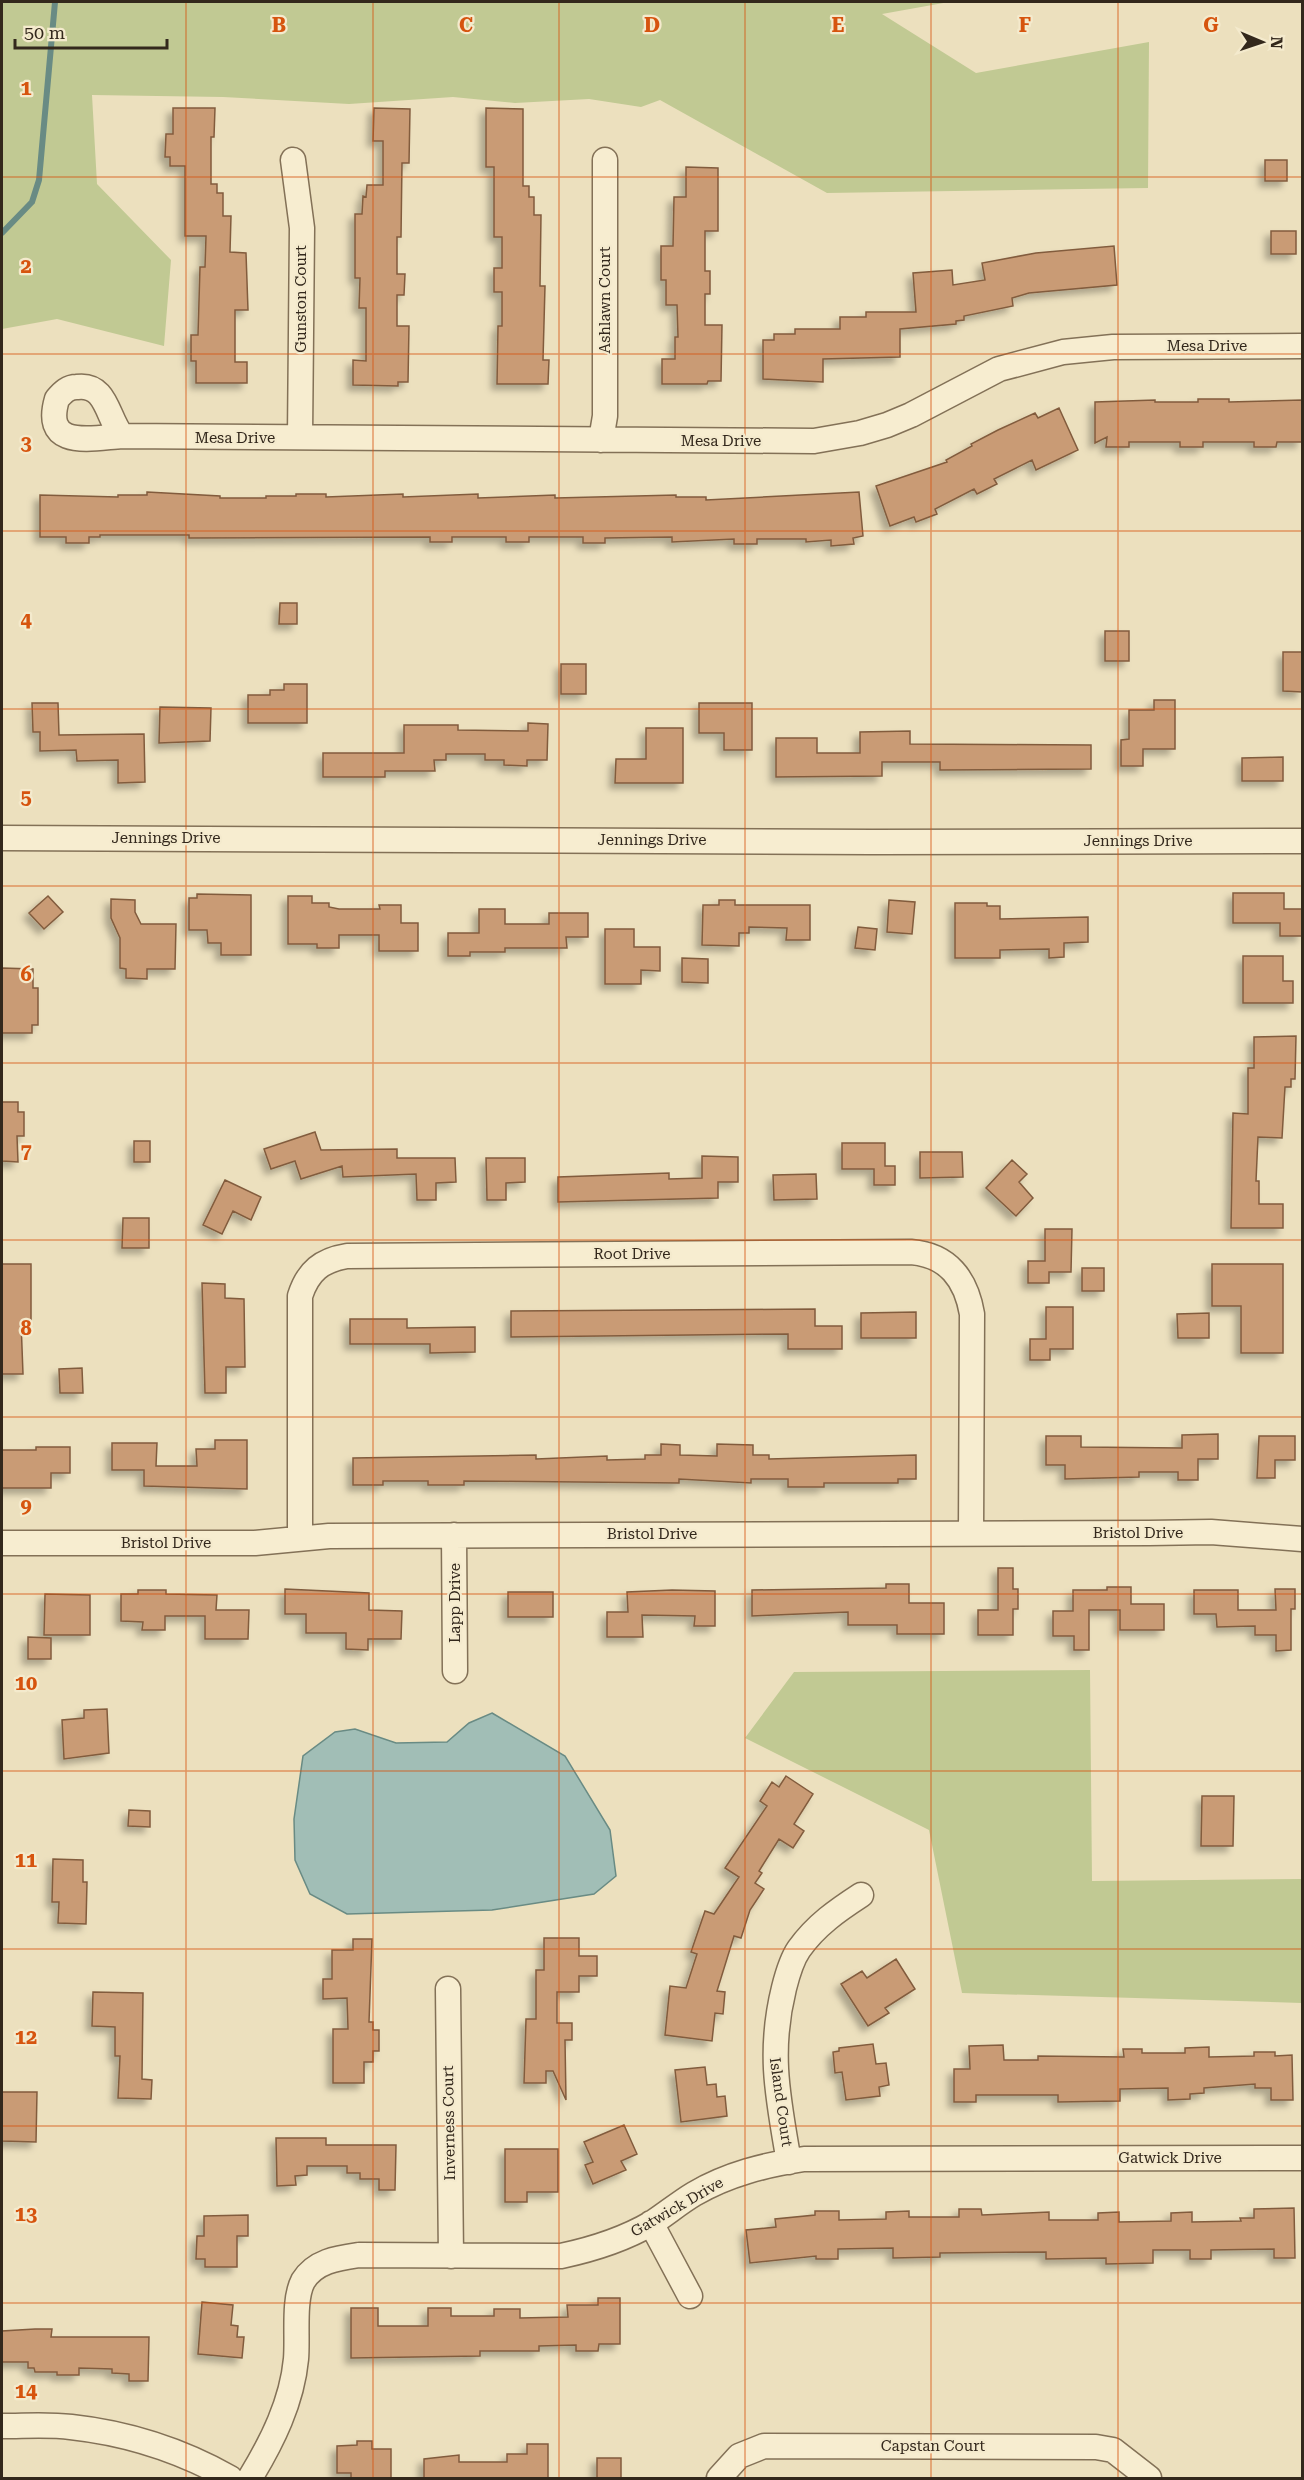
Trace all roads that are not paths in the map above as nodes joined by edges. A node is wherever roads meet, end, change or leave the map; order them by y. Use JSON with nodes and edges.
{"nodes":[{"id":1,"x":293,"y":160,"type":"dead end"},
{"id":2,"x":605,"y":160,"type":"dead end"},
{"id":3,"x":1302,"y":346,"type":"edge"},
{"id":4,"x":122,"y":436,"type":"dead end"},
{"id":5,"x":300,"y":437,"type":"junction"},
{"id":6,"x":601,"y":440,"type":"junction"},
{"id":7,"x":2,"y":838,"type":"edge"},
{"id":8,"x":1302,"y":841,"type":"edge"},
{"id":9,"x":971,"y":1533,"type":"junction"},
{"id":10,"x":454,"y":1535,"type":"junction"},
{"id":11,"x":300,"y":1539,"type":"junction"},
{"id":12,"x":1302,"y":1539,"type":"edge"},
{"id":13,"x":2,"y":1543,"type":"edge"},
{"id":14,"x":455,"y":1671,"type":"dead end"},
{"id":15,"x":861,"y":1895,"type":"dead end"},
{"id":16,"x":448,"y":1989,"type":"dead end"},
{"id":17,"x":1302,"y":2158,"type":"edge"},
{"id":18,"x":789,"y":2162,"type":"junction"},
{"id":19,"x":651,"y":2223,"type":"junction"},
{"id":20,"x":451,"y":2256,"type":"junction"},
{"id":21,"x":690,"y":2296,"type":"dead end"},
{"id":22,"x":2,"y":2426,"type":"edge"},
{"id":23,"x":230,"y":2478,"type":"edge"},
{"id":24,"x":250,"y":2478,"type":"edge"},
{"id":25,"x":719,"y":2478,"type":"edge"},
{"id":26,"x":1149,"y":2478,"type":"edge"}],
"edges":[{"from":1,"to":5,"type":"street","name":"Gunston Court"},
{"from":2,"to":6,"type":"street","name":"Ashlawn Court"},
{"from":3,"to":6,"type":"street","name":"Mesa Drive"},
{"from":4,"to":5,"type":"street","name":"Mesa Drive"},
{"from":5,"to":6,"type":"street","name":"Mesa Drive"},
{"from":7,"to":8,"type":"street","name":"Jennings Drive"},
{"from":9,"to":10,"type":"street","name":"Bristol Drive"},
{"from":9,"to":11,"type":"street","name":"Root Drive"},
{"from":9,"to":12,"type":"street","name":"Bristol Drive"},
{"from":10,"to":11,"type":"street","name":"Bristol Drive"},
{"from":10,"to":14,"type":"street","name":"Lapp Drive"},
{"from":11,"to":13,"type":"street","name":"Bristol Drive"},
{"from":15,"to":18,"type":"street","name":"Island Court"},
{"from":16,"to":20,"type":"street","name":"Inverness Court"},
{"from":17,"to":18,"type":"street","name":"Gatwick Drive"},
{"from":18,"to":19,"type":"street","name":"Gatwick Drive"},
{"from":19,"to":20,"type":"street","name":"Gatwick Drive"},
{"from":19,"to":21,"type":"street"},
{"from":20,"to":24,"type":"street","name":"Gatwick Drive"},
{"from":22,"to":23,"type":"street"},
{"from":25,"to":26,"type":"street","name":"Capstan Court"}]}
